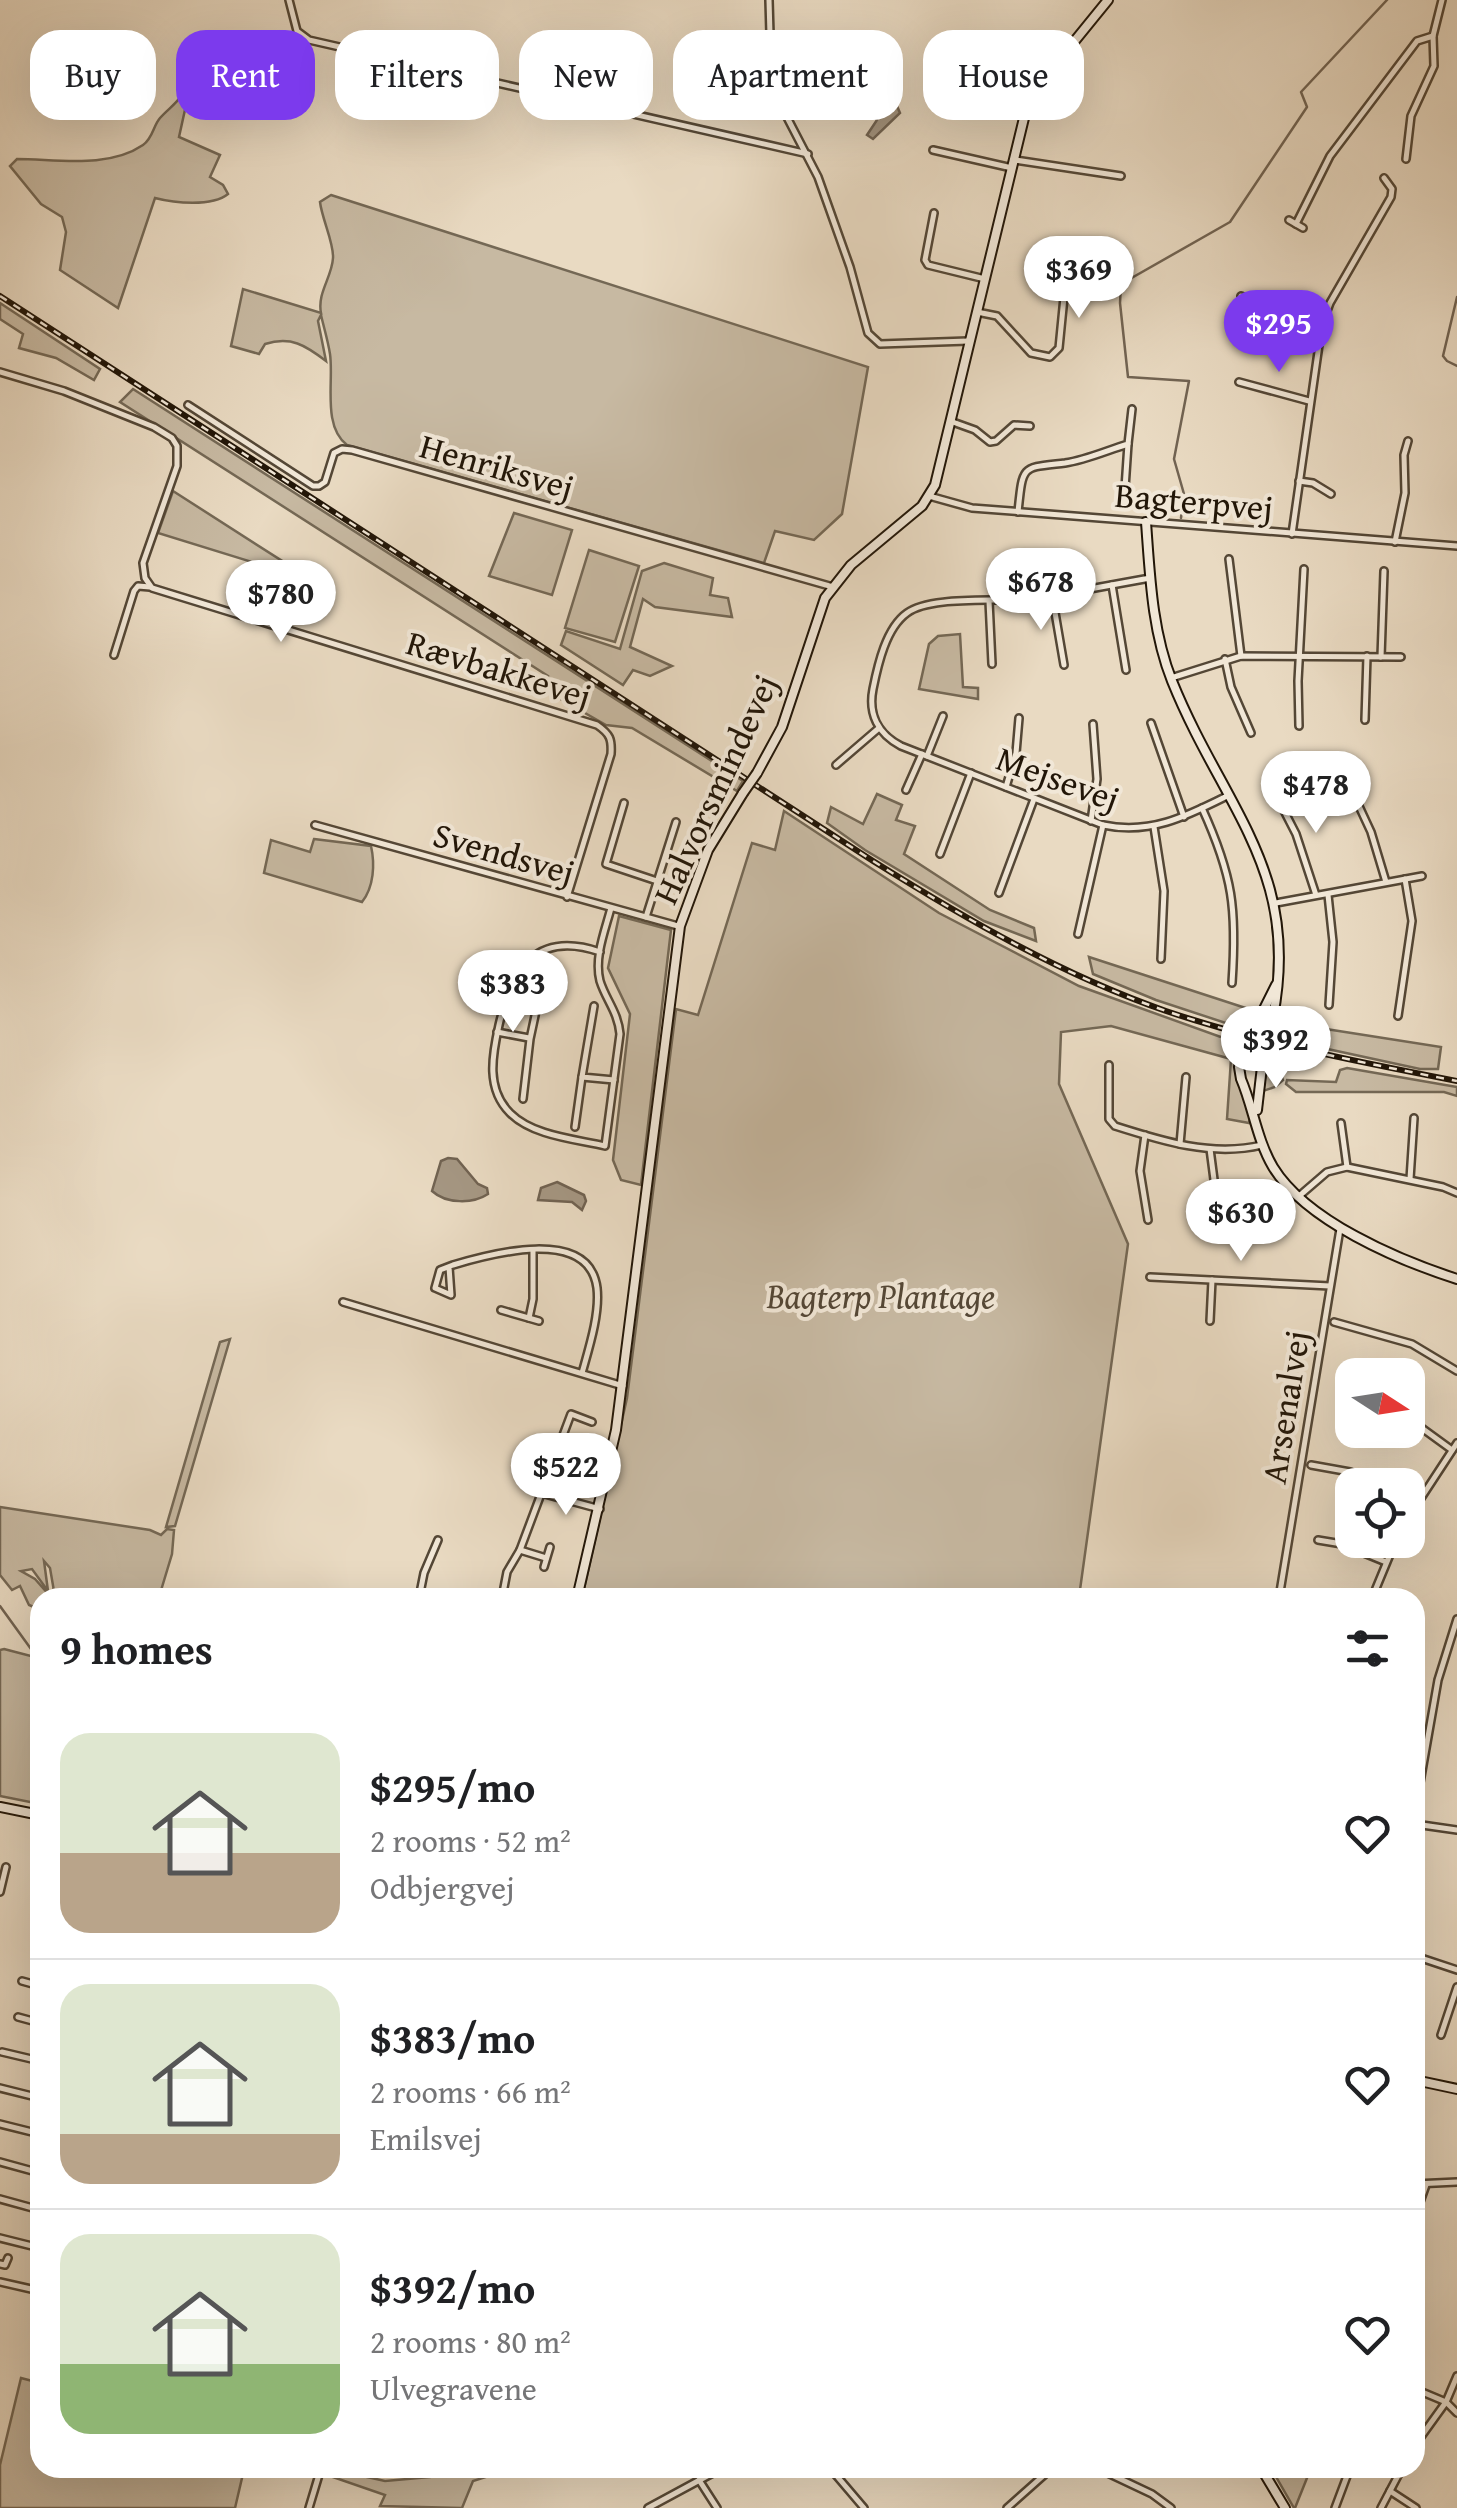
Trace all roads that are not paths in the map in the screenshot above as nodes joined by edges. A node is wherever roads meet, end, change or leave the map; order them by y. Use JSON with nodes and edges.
{"nodes":[{"id":1,"x":289,"y":0,"type":"edge"},
{"id":2,"x":770,"y":0,"type":"edge"},
{"id":3,"x":1108,"y":0,"type":"edge"},
{"id":4,"x":1442,"y":0,"type":"edge"},
{"id":5,"x":1433,"y":36,"type":"junction"},
{"id":6,"x":1396,"y":149,"type":"dead end"},
{"id":7,"x":1406,"y":149,"type":"junction"},
{"id":8,"x":933,"y":150,"type":"dead end"},
{"id":9,"x":808,"y":154,"type":"junction"},
{"id":10,"x":1406,"y":160,"type":"dead end"},
{"id":11,"x":1013,"y":164,"type":"junction"},
{"id":12,"x":1121,"y":176,"type":"dead end"},
{"id":13,"x":1384,"y":178,"type":"dead end"},
{"id":14,"x":934,"y":213,"type":"dead end"},
{"id":15,"x":1296,"y":224,"type":"dead end"},
{"id":16,"x":985,"y":279,"type":"junction"},
{"id":17,"x":1064,"y":292,"type":"junction"},
{"id":18,"x":1241,"y":296,"type":"dead end"},
{"id":19,"x":976,"y":312,"type":"junction"},
{"id":20,"x":1321,"y":338,"type":"junction"},
{"id":21,"x":968,"y":341,"type":"junction"},
{"id":22,"x":0,"y":372,"type":"edge"},
{"id":23,"x":1239,"y":382,"type":"dead end"},
{"id":24,"x":1310,"y":402,"type":"junction"},
{"id":25,"x":188,"y":406,"type":"dead end"},
{"id":26,"x":1132,"y":409,"type":"dead end"},
{"id":27,"x":950,"y":421,"type":"junction"},
{"id":28,"x":1030,"y":426,"type":"dead end"},
{"id":29,"x":1408,"y":441,"type":"dead end"},
{"id":30,"x":1128,"y":444,"type":"junction"},
{"id":31,"x":1298,"y":480,"type":"junction"},
{"id":32,"x":1331,"y":494,"type":"dead end"},
{"id":33,"x":929,"y":496,"type":"junction"},
{"id":34,"x":1124,"y":503,"type":"dead end"},
{"id":35,"x":1018,"y":512,"type":"junction"},
{"id":36,"x":1146,"y":522,"type":"junction"},
{"id":37,"x":1292,"y":534,"type":"junction"},
{"id":38,"x":1394,"y":542,"type":"junction"},
{"id":39,"x":1457,"y":546,"type":"edge"},
{"id":40,"x":1229,"y":559,"type":"dead end"},
{"id":41,"x":1304,"y":569,"type":"dead end"},
{"id":42,"x":1384,"y":570,"type":"dead end"},
{"id":43,"x":1151,"y":578,"type":"junction"},
{"id":44,"x":1112,"y":585,"type":"junction"},
{"id":45,"x":832,"y":587,"type":"junction"},
{"id":46,"x":152,"y":588,"type":"junction"},
{"id":47,"x":1052,"y":595,"type":"junction"},
{"id":48,"x":989,"y":601,"type":"junction"},
{"id":49,"x":114,"y":655,"type":"dead end"},
{"id":50,"x":1298,"y":655,"type":"junction"},
{"id":51,"x":1241,"y":656,"type":"junction"},
{"id":52,"x":1367,"y":656,"type":"junction"},
{"id":53,"x":1382,"y":657,"type":"junction"},
{"id":54,"x":1401,"y":657,"type":"dead end"},
{"id":55,"x":1225,"y":659,"type":"junction"},
{"id":56,"x":992,"y":664,"type":"dead end"},
{"id":57,"x":1064,"y":665,"type":"dead end"},
{"id":58,"x":1126,"y":670,"type":"dead end"},
{"id":59,"x":1171,"y":678,"type":"junction"},
{"id":60,"x":943,"y":716,"type":"dead end"},
{"id":61,"x":1019,"y":718,"type":"dead end"},
{"id":62,"x":1365,"y":720,"type":"dead end"},
{"id":63,"x":1151,"y":723,"type":"dead end"},
{"id":64,"x":1092,"y":724,"type":"dead end"},
{"id":65,"x":1300,"y":726,"type":"dead end"},
{"id":66,"x":879,"y":728,"type":"junction"},
{"id":67,"x":1251,"y":732,"type":"dead end"},
{"id":68,"x":925,"y":755,"type":"junction"},
{"id":69,"x":836,"y":765,"type":"dead end"},
{"id":70,"x":972,"y":774,"type":"junction"},
{"id":71,"x":1344,"y":776,"type":"dead end"},
{"id":72,"x":1006,"y":787,"type":"junction"},
{"id":73,"x":906,"y":790,"type":"dead end"},
{"id":74,"x":1275,"y":793,"type":"dead end"},
{"id":75,"x":1230,"y":794,"type":"junction"},
{"id":76,"x":1034,"y":798,"type":"junction"},
{"id":77,"x":624,"y":803,"type":"dead end"},
{"id":78,"x":1202,"y":808,"type":"junction"},
{"id":79,"x":1184,"y":817,"type":"junction"},
{"id":80,"x":1091,"y":820,"type":"junction"},
{"id":81,"x":676,"y":822,"type":"dead end"},
{"id":82,"x":315,"y":824,"type":"dead end"},
{"id":83,"x":1103,"y":825,"type":"junction"},
{"id":84,"x":1154,"y":827,"type":"junction"},
{"id":85,"x":940,"y":854,"type":"dead end"},
{"id":86,"x":1422,"y":876,"type":"dead end"},
{"id":87,"x":1405,"y":879,"type":"junction"},
{"id":88,"x":657,"y":881,"type":"junction"},
{"id":89,"x":1386,"y":882,"type":"junction"},
{"id":90,"x":999,"y":892,"type":"dead end"},
{"id":91,"x":1316,"y":896,"type":"junction"},
{"id":92,"x":1328,"y":896,"type":"junction"},
{"id":93,"x":566,"y":897,"type":"junction"},
{"id":94,"x":1276,"y":903,"type":"junction"},
{"id":95,"x":611,"y":908,"type":"junction"},
{"id":96,"x":646,"y":917,"type":"junction"},
{"id":97,"x":680,"y":926,"type":"junction"},
{"id":98,"x":1078,"y":934,"type":"dead end"},
{"id":99,"x":600,"y":952,"type":"junction"},
{"id":100,"x":1161,"y":959,"type":"dead end"},
{"id":101,"x":1280,"y":971,"type":"junction"},
{"id":102,"x":544,"y":978,"type":"dead end"},
{"id":103,"x":1232,"y":983,"type":"dead end"},
{"id":104,"x":1328,"y":1005,"type":"dead end"},
{"id":105,"x":594,"y":1006,"type":"dead end"},
{"id":106,"x":1398,"y":1016,"type":"dead end"},
{"id":107,"x":497,"y":1032,"type":"junction"},
{"id":108,"x":530,"y":1039,"type":"junction"},
{"id":109,"x":1110,"y":1065,"type":"dead end"},
{"id":110,"x":582,"y":1077,"type":"junction"},
{"id":111,"x":1186,"y":1077,"type":"dead end"},
{"id":112,"x":614,"y":1080,"type":"junction"},
{"id":113,"x":523,"y":1099,"type":"dead end"},
{"id":114,"x":1414,"y":1118,"type":"dead end"},
{"id":115,"x":1256,"y":1120,"type":"junction"},
{"id":116,"x":1341,"y":1122,"type":"dead end"},
{"id":117,"x":575,"y":1127,"type":"dead end"},
{"id":118,"x":1146,"y":1136,"type":"junction"},
{"id":119,"x":1180,"y":1144,"type":"junction"},
{"id":120,"x":1262,"y":1144,"type":"junction"},
{"id":121,"x":1210,"y":1148,"type":"junction"},
{"id":122,"x":1347,"y":1168,"type":"junction"},
{"id":123,"x":1410,"y":1179,"type":"junction"},
{"id":124,"x":1457,"y":1193,"type":"edge"},
{"id":125,"x":1298,"y":1197,"type":"junction"},
{"id":126,"x":1219,"y":1218,"type":"dead end"},
{"id":127,"x":1148,"y":1220,"type":"dead end"},
{"id":128,"x":1341,"y":1226,"type":"junction"},
{"id":129,"x":533,"y":1250,"type":"junction"},
{"id":130,"x":449,"y":1267,"type":"junction"},
{"id":131,"x":1150,"y":1277,"type":"dead end"},
{"id":132,"x":1457,"y":1279,"type":"edge"},
{"id":133,"x":1212,"y":1280,"type":"junction"},
{"id":134,"x":1330,"y":1286,"type":"junction"},
{"id":135,"x":344,"y":1302,"type":"dead end"},
{"id":136,"x":502,"y":1310,"type":"dead end"},
{"id":137,"x":529,"y":1318,"type":"junction"},
{"id":138,"x":540,"y":1321,"type":"dead end"},
{"id":139,"x":1210,"y":1321,"type":"dead end"},
{"id":140,"x":1334,"y":1322,"type":"dead end"},
{"id":141,"x":1457,"y":1370,"type":"edge"},
{"id":142,"x":582,"y":1373,"type":"junction"},
{"id":143,"x":623,"y":1386,"type":"junction"},
{"id":144,"x":592,"y":1422,"type":"dead end"},
{"id":145,"x":1425,"y":1430,"type":"edge"},
{"id":146,"x":1457,"y":1443,"type":"edge"},
{"id":147,"x":1452,"y":1450,"type":"junction"},
{"id":148,"x":1311,"y":1465,"type":"dead end"},
{"id":149,"x":1335,"y":1469,"type":"edge"},
{"id":150,"x":1425,"y":1489,"type":"edge"},
{"id":151,"x":541,"y":1493,"type":"junction"},
{"id":152,"x":600,"y":1509,"type":"junction"},
{"id":153,"x":438,"y":1540,"type":"dead end"},
{"id":154,"x":1318,"y":1540,"type":"dead end"},
{"id":155,"x":550,"y":1547,"type":"dead end"},
{"id":156,"x":520,"y":1550,"type":"junction"},
{"id":157,"x":546,"y":1558,"type":"junction"},
{"id":158,"x":1388,"y":1558,"type":"edge"},
{"id":159,"x":1386,"y":1562,"type":"junction"},
{"id":160,"x":544,"y":1567,"type":"dead end"},
{"id":161,"x":421,"y":1588,"type":"edge"},
{"id":162,"x":504,"y":1588,"type":"edge"},
{"id":163,"x":580,"y":1588,"type":"edge"},
{"id":164,"x":1281,"y":1588,"type":"edge"},
{"id":165,"x":1376,"y":1588,"type":"edge"},
{"id":166,"x":1457,"y":1619,"type":"edge"},
{"id":167,"x":1425,"y":1754,"type":"edge"},
{"id":168,"x":0,"y":1807,"type":"edge"},
{"id":169,"x":30,"y":1813,"type":"edge"},
{"id":170,"x":1425,"y":1825,"type":"edge"},
{"id":171,"x":1457,"y":1830,"type":"edge"},
{"id":172,"x":7,"y":1867,"type":"edge"},
{"id":173,"x":0,"y":1892,"type":"edge"},
{"id":174,"x":1425,"y":1959,"type":"edge"},
{"id":175,"x":1457,"y":1970,"type":"edge"},
{"id":176,"x":22,"y":1982,"type":"dead end"},
{"id":177,"x":30,"y":1984,"type":"edge"},
{"id":178,"x":1457,"y":1987,"type":"edge"},
{"id":179,"x":18,"y":2018,"type":"dead end"},
{"id":180,"x":30,"y":2021,"type":"edge"},
{"id":181,"x":1441,"y":2034,"type":"dead end"},
{"id":182,"x":2,"y":2052,"type":"dead end"},
{"id":183,"x":30,"y":2059,"type":"edge"},
{"id":184,"x":1425,"y":2082,"type":"edge"},
{"id":185,"x":0,"y":2088,"type":"edge"},
{"id":186,"x":1457,"y":2089,"type":"edge"},
{"id":187,"x":30,"y":2096,"type":"edge"},
{"id":188,"x":0,"y":2124,"type":"edge"},
{"id":189,"x":30,"y":2132,"type":"edge"},
{"id":190,"x":0,"y":2162,"type":"edge"},
{"id":191,"x":30,"y":2170,"type":"edge"},
{"id":192,"x":1457,"y":2182,"type":"edge"},
{"id":193,"x":1426,"y":2185,"type":"edge"},
{"id":194,"x":0,"y":2200,"type":"edge"},
{"id":195,"x":30,"y":2208,"type":"edge"},
{"id":196,"x":0,"y":2238,"type":"edge"},
{"id":197,"x":30,"y":2246,"type":"edge"},
{"id":198,"x":8,"y":2258,"type":"dead end"},
{"id":199,"x":0,"y":2264,"type":"edge"},
{"id":200,"x":0,"y":2282,"type":"edge"},
{"id":201,"x":30,"y":2289,"type":"edge"},
{"id":202,"x":1457,"y":2376,"type":"edge"},
{"id":203,"x":1425,"y":2393,"type":"edge"},
{"id":204,"x":1446,"y":2402,"type":"junction"},
{"id":205,"x":1457,"y":2413,"type":"edge"},
{"id":206,"x":1425,"y":2431,"type":"edge"},
{"id":207,"x":319,"y":2478,"type":"edge"},
{"id":208,"x":703,"y":2478,"type":"edge"},
{"id":209,"x":838,"y":2478,"type":"edge"},
{"id":210,"x":1041,"y":2478,"type":"edge"},
{"id":211,"x":1118,"y":2478,"type":"edge"},
{"id":212,"x":1267,"y":2478,"type":"edge"},
{"id":213,"x":1346,"y":2478,"type":"edge"},
{"id":214,"x":1396,"y":2478,"type":"edge"},
{"id":215,"x":699,"y":2480,"type":"junction"},
{"id":216,"x":1390,"y":2491,"type":"junction"},
{"id":217,"x":309,"y":2508,"type":"edge"},
{"id":218,"x":648,"y":2508,"type":"edge"},
{"id":219,"x":717,"y":2508,"type":"edge"},
{"id":220,"x":864,"y":2508,"type":"edge"},
{"id":221,"x":1007,"y":2508,"type":"edge"},
{"id":222,"x":1171,"y":2508,"type":"edge"},
{"id":223,"x":1286,"y":2508,"type":"edge"},
{"id":224,"x":1336,"y":2508,"type":"edge"},
{"id":225,"x":1381,"y":2508,"type":"edge"},
{"id":226,"x":1416,"y":2508,"type":"edge"}],
"edges":[{"from":1,"to":9,"type":"street"},
{"from":2,"to":9,"type":"street"},
{"from":3,"to":11,"type":"street","name":"Halvorsmindevej"},
{"from":4,"to":5,"type":"street"},
{"from":5,"to":7,"type":"street"},
{"from":5,"to":15,"type":"street"},
{"from":6,"to":7,"type":"street"},
{"from":7,"to":10,"type":"street"},
{"from":8,"to":11,"type":"street"},
{"from":9,"to":21,"type":"street"},
{"from":11,"to":12,"type":"street"},
{"from":11,"to":16,"type":"street","name":"Halvorsmindevej"},
{"from":13,"to":20,"type":"street"},
{"from":14,"to":16,"type":"street"},
{"from":16,"to":19,"type":"street","name":"Halvorsmindevej"},
{"from":17,"to":17,"type":"street"},
{"from":17,"to":19,"type":"street"},
{"from":18,"to":20,"type":"street"},
{"from":19,"to":21,"type":"street","name":"Halvorsmindevej"},
{"from":20,"to":24,"type":"street"},
{"from":21,"to":27,"type":"street","name":"Halvorsmindevej"},
{"from":22,"to":46,"type":"street"},
{"from":23,"to":24,"type":"street"},
{"from":24,"to":31,"type":"street"},
{"from":25,"to":45,"type":"street","name":"Henriksvej"},
{"from":26,"to":30,"type":"street"},
{"from":27,"to":28,"type":"street"},
{"from":27,"to":33,"type":"street","name":"Halvorsmindevej"},
{"from":29,"to":38,"type":"street"},
{"from":30,"to":34,"type":"street"},
{"from":30,"to":35,"type":"street"},
{"from":31,"to":32,"type":"street"},
{"from":31,"to":37,"type":"street"},
{"from":33,"to":35,"type":"street","name":"Bagterpvej"},
{"from":33,"to":45,"type":"street","name":"Halvorsmindevej"},
{"from":35,"to":36,"type":"street","name":"Bagterpvej"},
{"from":36,"to":37,"type":"street","name":"Bagterpvej"},
{"from":36,"to":43,"type":"street"},
{"from":37,"to":38,"type":"street","name":"Bagterpvej"},
{"from":38,"to":39,"type":"street","name":"Bagterpvej"},
{"from":40,"to":51,"type":"street"},
{"from":41,"to":50,"type":"street"},
{"from":42,"to":53,"type":"street"},
{"from":43,"to":44,"type":"street"},
{"from":43,"to":59,"type":"street"},
{"from":44,"to":47,"type":"street"},
{"from":44,"to":58,"type":"street"},
{"from":45,"to":97,"type":"street","name":"Halvorsmindevej","bridge":true},
{"from":46,"to":49,"type":"street"},
{"from":46,"to":93,"type":"street","name":"Rævbakkevej"},
{"from":47,"to":48,"type":"street"},
{"from":47,"to":57,"type":"street"},
{"from":48,"to":56,"type":"street"},
{"from":48,"to":66,"type":"street"},
{"from":50,"to":51,"type":"street"},
{"from":50,"to":52,"type":"street"},
{"from":50,"to":65,"type":"street"},
{"from":51,"to":55,"type":"street"},
{"from":52,"to":53,"type":"street"},
{"from":52,"to":62,"type":"street"},
{"from":53,"to":54,"type":"street"},
{"from":55,"to":59,"type":"street"},
{"from":55,"to":67,"type":"street"},
{"from":59,"to":75,"type":"street"},
{"from":60,"to":68,"type":"street"},
{"from":61,"to":72,"type":"street"},
{"from":63,"to":79,"type":"street"},
{"from":64,"to":80,"type":"street"},
{"from":66,"to":68,"type":"street","name":"Mejsevej"},
{"from":66,"to":69,"type":"street"},
{"from":68,"to":70,"type":"street","name":"Mejsevej"},
{"from":68,"to":73,"type":"street"},
{"from":70,"to":72,"type":"street","name":"Mejsevej"},
{"from":70,"to":85,"type":"street"},
{"from":71,"to":89,"type":"street"},
{"from":72,"to":76,"type":"street","name":"Mejsevej"},
{"from":74,"to":91,"type":"street"},
{"from":75,"to":78,"type":"street","name":"Mejsevej"},
{"from":75,"to":94,"type":"street"},
{"from":76,"to":80,"type":"street","name":"Mejsevej"},
{"from":76,"to":90,"type":"street"},
{"from":77,"to":88,"type":"street"},
{"from":78,"to":79,"type":"street","name":"Mejsevej"},
{"from":78,"to":103,"type":"street"},
{"from":79,"to":84,"type":"street","name":"Mejsevej"},
{"from":80,"to":83,"type":"street","name":"Mejsevej"},
{"from":81,"to":88,"type":"street"},
{"from":82,"to":93,"type":"street","name":"Svendsvej"},
{"from":83,"to":84,"type":"street","name":"Mejsevej"},
{"from":83,"to":98,"type":"street"},
{"from":84,"to":100,"type":"street"},
{"from":86,"to":87,"type":"street"},
{"from":87,"to":89,"type":"street"},
{"from":87,"to":106,"type":"street"},
{"from":88,"to":96,"type":"street"},
{"from":89,"to":92,"type":"street"},
{"from":91,"to":92,"type":"street"},
{"from":91,"to":94,"type":"street"},
{"from":92,"to":104,"type":"street"},
{"from":93,"to":95,"type":"street","name":"Svendsvej"},
{"from":94,"to":101,"type":"street"},
{"from":95,"to":96,"type":"street","name":"Svendsvej"},
{"from":95,"to":99,"type":"street"},
{"from":96,"to":97,"type":"street","name":"Svendsvej"},
{"from":97,"to":143,"type":"street","name":"Halvorsmindevej"},
{"from":99,"to":107,"type":"street"},
{"from":99,"to":112,"type":"street"},
{"from":101,"to":115,"type":"street","bridge":true},
{"from":101,"to":115,"type":"street","bridge":true},
{"from":102,"to":108,"type":"street"},
{"from":105,"to":110,"type":"street"},
{"from":107,"to":108,"type":"street"},
{"from":107,"to":112,"type":"street"},
{"from":108,"to":113,"type":"street"},
{"from":109,"to":118,"type":"street"},
{"from":110,"to":112,"type":"street"},
{"from":110,"to":117,"type":"street"},
{"from":111,"to":119,"type":"street"},
{"from":114,"to":123,"type":"street"},
{"from":115,"to":120,"type":"street"},
{"from":116,"to":122,"type":"street"},
{"from":118,"to":119,"type":"street"},
{"from":118,"to":127,"type":"street"},
{"from":119,"to":121,"type":"street"},
{"from":120,"to":121,"type":"street"},
{"from":120,"to":125,"type":"street"},
{"from":121,"to":126,"type":"street"},
{"from":122,"to":123,"type":"street"},
{"from":122,"to":125,"type":"street"},
{"from":123,"to":124,"type":"street"},
{"from":125,"to":128,"type":"street"},
{"from":128,"to":132,"type":"street"},
{"from":128,"to":134,"type":"street","name":"Arsenalvej"},
{"from":129,"to":130,"type":"street"},
{"from":129,"to":137,"type":"street"},
{"from":129,"to":142,"type":"street"},
{"from":130,"to":130,"type":"street"},
{"from":131,"to":133,"type":"street"},
{"from":133,"to":134,"type":"street"},
{"from":133,"to":139,"type":"street"},
{"from":134,"to":164,"type":"street","name":"Arsenalvej"},
{"from":135,"to":142,"type":"street"},
{"from":136,"to":137,"type":"street"},
{"from":137,"to":138,"type":"street"},
{"from":140,"to":141,"type":"street"},
{"from":142,"to":143,"type":"street"},
{"from":143,"to":152,"type":"street","name":"Halvorsmindevej"},
{"from":144,"to":151,"type":"street"},
{"from":145,"to":147,"type":"street"},
{"from":146,"to":147,"type":"street"},
{"from":147,"to":150,"type":"street"},
{"from":148,"to":149,"type":"street"},
{"from":151,"to":152,"type":"street"},
{"from":151,"to":156,"type":"street"},
{"from":152,"to":163,"type":"street","name":"Halvorsmindevej"},
{"from":153,"to":161,"type":"street"},
{"from":154,"to":159,"type":"street"},
{"from":155,"to":157,"type":"street"},
{"from":156,"to":157,"type":"street"},
{"from":156,"to":162,"type":"street"},
{"from":157,"to":160,"type":"street"},
{"from":158,"to":159,"type":"street"},
{"from":159,"to":165,"type":"street"},
{"from":166,"to":167,"type":"street"},
{"from":168,"to":169,"type":"street"},
{"from":170,"to":171,"type":"street"},
{"from":172,"to":173,"type":"street"},
{"from":174,"to":175,"type":"street"},
{"from":176,"to":177,"type":"street"},
{"from":178,"to":181,"type":"street"},
{"from":179,"to":180,"type":"street"},
{"from":182,"to":183,"type":"street"},
{"from":184,"to":186,"type":"street"},
{"from":185,"to":187,"type":"street"},
{"from":188,"to":189,"type":"street"},
{"from":190,"to":191,"type":"street"},
{"from":192,"to":193,"type":"street"},
{"from":194,"to":195,"type":"street"},
{"from":196,"to":197,"type":"street"},
{"from":198,"to":199,"type":"street"},
{"from":200,"to":201,"type":"street"},
{"from":202,"to":204,"type":"street"},
{"from":203,"to":204,"type":"street"},
{"from":204,"to":205,"type":"street"},
{"from":204,"to":206,"type":"street"},
{"from":207,"to":217,"type":"street"},
{"from":208,"to":215,"type":"street"},
{"from":209,"to":220,"type":"street"},
{"from":210,"to":221,"type":"street"},
{"from":211,"to":222,"type":"street"},
{"from":212,"to":223,"type":"street"},
{"from":213,"to":224,"type":"street"},
{"from":214,"to":216,"type":"street"},
{"from":215,"to":218,"type":"street"},
{"from":215,"to":219,"type":"street"},
{"from":216,"to":225,"type":"street"},
{"from":216,"to":226,"type":"street"}]}
